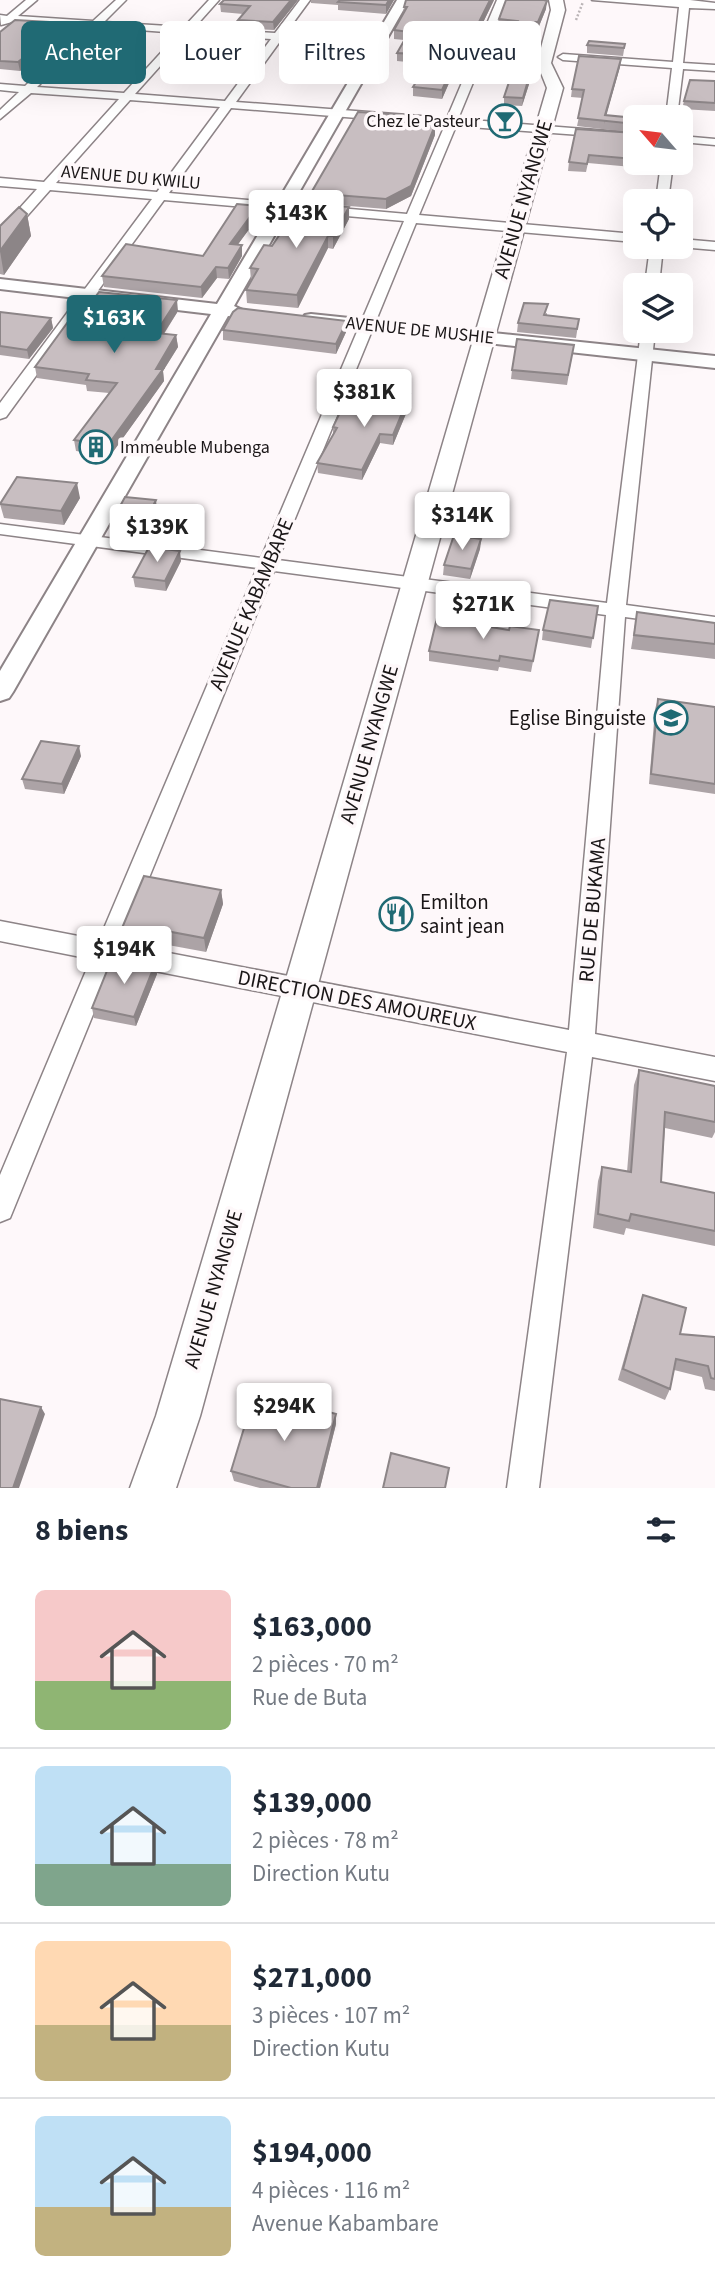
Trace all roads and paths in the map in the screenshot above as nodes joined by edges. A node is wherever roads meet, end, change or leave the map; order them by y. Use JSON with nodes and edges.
{"nodes":[{"id":1,"x":32,"y":0,"type":"edge"},
{"id":2,"x":121,"y":0,"type":"edge"},
{"id":3,"x":214,"y":0,"type":"edge"},
{"id":4,"x":305,"y":0,"type":"edge"},
{"id":5,"x":403,"y":0,"type":"edge"},
{"id":6,"x":502,"y":0,"type":"edge"},
{"id":7,"x":556,"y":0,"type":"edge"},
{"id":8,"x":597,"y":0,"type":"edge"},
{"id":9,"x":684,"y":2,"type":"edge"},
{"id":10,"x":715,"y":6,"type":"edge"},
{"id":11,"x":5,"y":18,"type":"edge"},
{"id":12,"x":44,"y":21,"type":"edge"},
{"id":13,"x":101,"y":21,"type":"edge"},
{"id":14,"x":194,"y":21,"type":"edge"},
{"id":15,"x":290,"y":21,"type":"edge"},
{"id":16,"x":494,"y":21,"type":"edge"},
{"id":17,"x":389,"y":23,"type":"edge"},
{"id":18,"x":0,"y":26,"type":"edge"},
{"id":19,"x":279,"y":37,"type":"edge"},
{"id":20,"x":541,"y":56,"type":"edge"},
{"id":21,"x":554,"y":57,"type":"junction"},
{"id":22,"x":160,"y":61,"type":"edge"},
{"id":23,"x":677,"y":65,"type":"junction"},
{"id":24,"x":715,"y":68,"type":"edge"},
{"id":25,"x":34,"y":84,"type":"edge"},
{"id":26,"x":353,"y":84,"type":"edge"},
{"id":27,"x":468,"y":84,"type":"edge"},
{"id":28,"x":0,"y":87,"type":"edge"},
{"id":29,"x":29,"y":89,"type":"junction"},
{"id":30,"x":128,"y":99,"type":"junction"},
{"id":31,"x":673,"y":105,"type":"edge"},
{"id":32,"x":226,"y":106,"type":"junction"},
{"id":33,"x":336,"y":114,"type":"junction"},
{"id":34,"x":0,"y":116,"type":"edge"},
{"id":35,"x":450,"y":122,"type":"junction"},
{"id":36,"x":544,"y":128,"type":"junction"},
{"id":37,"x":623,"y":135,"type":"edge"},
{"id":38,"x":693,"y":140,"type":"edge"},
{"id":39,"x":715,"y":142,"type":"edge"},
{"id":40,"x":0,"y":182,"type":"edge"},
{"id":41,"x":45,"y":186,"type":"junction"},
{"id":42,"x":158,"y":197,"type":"junction"},
{"id":43,"x":282,"y":208,"type":"junction"},
{"id":44,"x":411,"y":218,"type":"junction"},
{"id":45,"x":515,"y":225,"type":"junction"},
{"id":46,"x":623,"y":237,"type":"edge"},
{"id":47,"x":0,"y":238,"type":"edge"},
{"id":48,"x":693,"y":244,"type":"edge"},
{"id":49,"x":715,"y":246,"type":"edge"},
{"id":50,"x":0,"y":285,"type":"edge"},
{"id":51,"x":89,"y":294,"type":"junction"},
{"id":52,"x":222,"y":310,"type":"junction"},
{"id":53,"x":262,"y":314,"type":"edge"},
{"id":54,"x":289,"y":316,"type":"edge"},
{"id":55,"x":369,"y":324,"type":"junction"},
{"id":56,"x":484,"y":336,"type":"junction"},
{"id":57,"x":623,"y":342,"type":"edge"},
{"id":58,"x":646,"y":343,"type":"edge"},
{"id":59,"x":715,"y":362,"type":"edge"},
{"id":60,"x":0,"y":414,"type":"edge"},
{"id":61,"x":0,"y":529,"type":"edge"},
{"id":62,"x":89,"y":540,"type":"junction"},
{"id":63,"x":269,"y":562,"type":"junction"},
{"id":64,"x":415,"y":582,"type":"junction"},
{"id":65,"x":616,"y":608,"type":"junction"},
{"id":66,"x":715,"y":623,"type":"edge"},
{"id":67,"x":0,"y":692,"type":"edge"},
{"id":68,"x":0,"y":931,"type":"edge"},
{"id":69,"x":108,"y":951,"type":"junction"},
{"id":70,"x":301,"y":989,"type":"junction"},
{"id":71,"x":581,"y":1045,"type":"junction"},
{"id":72,"x":715,"y":1069,"type":"edge"},
{"id":73,"x":0,"y":1209,"type":"edge"},
{"id":74,"x":153,"y":1488,"type":"edge"},
{"id":75,"x":523,"y":1488,"type":"edge"}],
"edges":[{"from":1,"to":11,"type":"street"},
{"from":2,"to":13,"type":"street"},
{"from":3,"to":14,"type":"street"},
{"from":4,"to":15,"type":"street"},
{"from":5,"to":17,"type":"street"},
{"from":6,"to":16,"type":"street","name":"AVENUE KABAMBARE"},
{"from":7,"to":21,"type":"main road"},
{"from":8,"to":9,"type":"street"},
{"from":9,"to":10,"type":"street"},
{"from":9,"to":23,"type":"street"},
{"from":11,"to":12,"type":"street"},
{"from":11,"to":18,"type":"street"},
{"from":19,"to":32,"type":"street"},
{"from":20,"to":21,"type":"lane"},
{"from":21,"to":23,"type":"street"},
{"from":21,"to":36,"type":"main road","name":"AVENUE NYANGWE"},
{"from":22,"to":30,"type":"street"},
{"from":23,"to":24,"type":"street"},
{"from":23,"to":31,"type":"street"},
{"from":25,"to":29,"type":"street"},
{"from":26,"to":33,"type":"street"},
{"from":27,"to":35,"type":"street","name":"AVENUE KABAMBARE"},
{"from":28,"to":29,"type":"street"},
{"from":29,"to":30,"type":"street"},
{"from":29,"to":34,"type":"street"},
{"from":30,"to":32,"type":"street"},
{"from":30,"to":41,"type":"street"},
{"from":32,"to":33,"type":"street"},
{"from":32,"to":42,"type":"street"},
{"from":33,"to":35,"type":"street"},
{"from":33,"to":43,"type":"street"},
{"from":35,"to":36,"type":"street"},
{"from":35,"to":44,"type":"street","name":"AVENUE KABAMBARE"},
{"from":36,"to":37,"type":"street"},
{"from":36,"to":45,"type":"main road","name":"AVENUE NYANGWE"},
{"from":38,"to":39,"type":"street"},
{"from":40,"to":41,"type":"street","name":"AVENUE DU KWILU"},
{"from":41,"to":42,"type":"street","name":"AVENUE DU KWILU"},
{"from":41,"to":47,"type":"street"},
{"from":42,"to":43,"type":"street","name":"AVENUE DU KWILU"},
{"from":42,"to":51,"type":"street"},
{"from":43,"to":44,"type":"street","name":"AVENUE DU KWILU"},
{"from":43,"to":52,"type":"street"},
{"from":44,"to":45,"type":"street","name":"AVENUE DU KWILU"},
{"from":44,"to":55,"type":"street","name":"AVENUE KABAMBARE"},
{"from":45,"to":46,"type":"street","name":"AVENUE DU KWILU"},
{"from":45,"to":56,"type":"main road","name":"AVENUE NYANGWE"},
{"from":48,"to":49,"type":"street"},
{"from":50,"to":51,"type":"street"},
{"from":51,"to":52,"type":"street"},
{"from":51,"to":60,"type":"street"},
{"from":52,"to":53,"type":"street"},
{"from":52,"to":62,"type":"street"},
{"from":54,"to":55,"type":"street","name":"AVENUE DE MUSHIE"},
{"from":55,"to":56,"type":"street","name":"AVENUE DE MUSHIE"},
{"from":55,"to":63,"type":"street","name":"AVENUE KABAMBARE"},
{"from":56,"to":57,"type":"street","name":"AVENUE DE MUSHIE"},
{"from":56,"to":64,"type":"main road","name":"AVENUE NYANGWE"},
{"from":58,"to":59,"type":"street","name":"AVENUE DE MUSHIE"},
{"from":58,"to":65,"type":"street","name":"RUE DE BUKAMA"},
{"from":61,"to":62,"type":"street"},
{"from":62,"to":63,"type":"street"},
{"from":62,"to":67,"type":"street"},
{"from":63,"to":64,"type":"street"},
{"from":63,"to":69,"type":"street","name":"AVENUE KABAMBARE"},
{"from":64,"to":65,"type":"street"},
{"from":64,"to":70,"type":"main road","name":"AVENUE NYANGWE"},
{"from":65,"to":66,"type":"street"},
{"from":65,"to":71,"type":"street","name":"RUE DE BUKAMA"},
{"from":68,"to":69,"type":"street","name":"DIRECTION DES AMOUREUX"},
{"from":69,"to":70,"type":"street","name":"DIRECTION DES AMOUREUX"},
{"from":69,"to":73,"type":"street","name":"AVENUE KABAMBARE"},
{"from":70,"to":71,"type":"street","name":"DIRECTION DES AMOUREUX"},
{"from":70,"to":74,"type":"main road","name":"AVENUE NYANGWE"},
{"from":71,"to":72,"type":"street","name":"DIRECTION DES AMOUREUX"},
{"from":71,"to":75,"type":"street","name":"RUE DE BUKAMA"}]}
